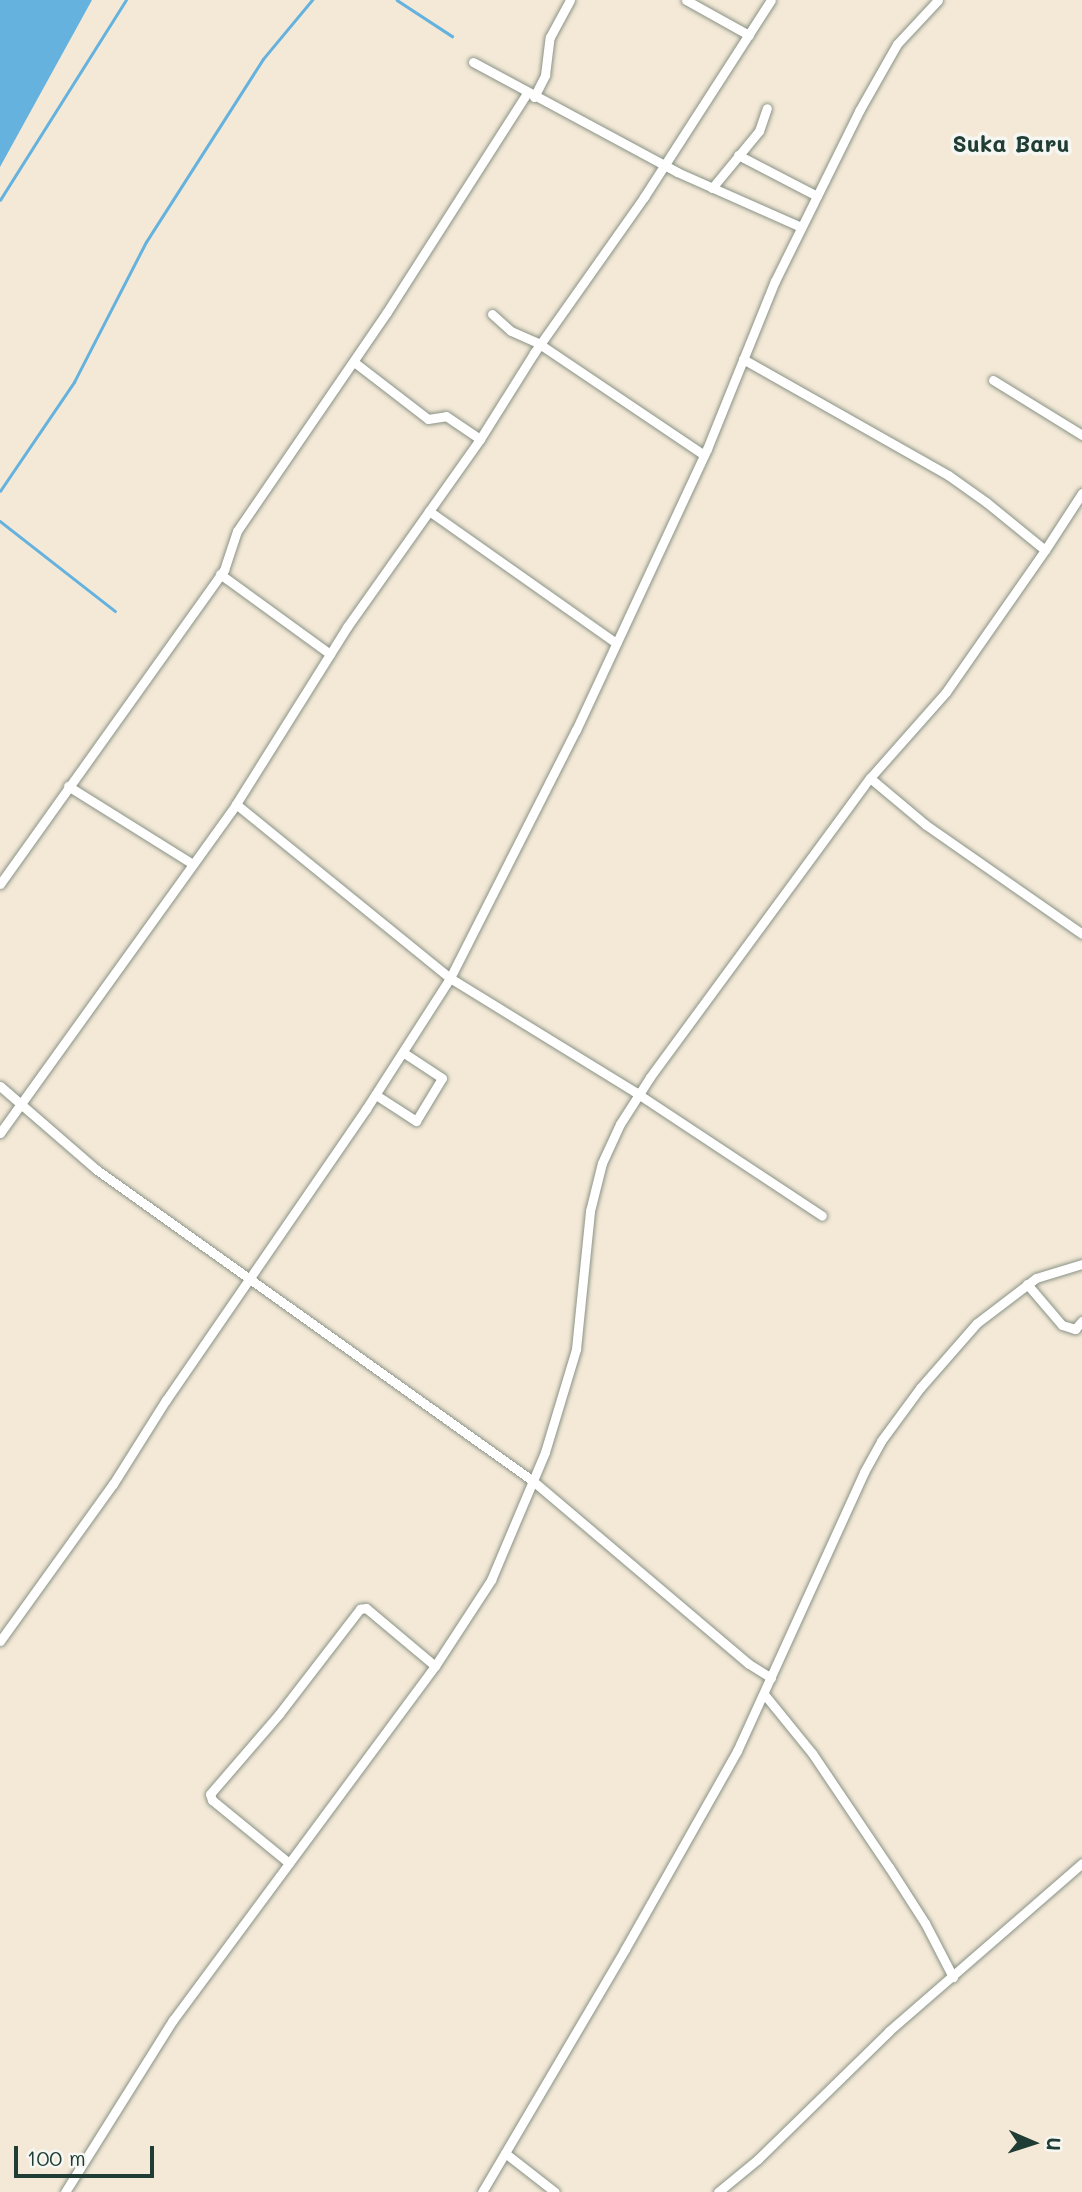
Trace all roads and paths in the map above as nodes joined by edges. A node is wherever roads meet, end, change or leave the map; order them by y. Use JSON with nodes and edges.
{"nodes":[{"id":1,"x":570,"y":0,"type":"edge"},
{"id":2,"x":686,"y":0,"type":"edge"},
{"id":3,"x":771,"y":0,"type":"edge"},
{"id":4,"x":938,"y":0,"type":"edge"},
{"id":5,"x":749,"y":34,"type":"junction"},
{"id":6,"x":473,"y":62,"type":"dead end"},
{"id":7,"x":530,"y":95,"type":"junction"},
{"id":8,"x":766,"y":108,"type":"dead end"},
{"id":9,"x":738,"y":155,"type":"junction"},
{"id":10,"x":664,"y":165,"type":"junction"},
{"id":11,"x":712,"y":188,"type":"junction"},
{"id":12,"x":817,"y":197,"type":"junction"},
{"id":13,"x":802,"y":227,"type":"junction"},
{"id":14,"x":492,"y":314,"type":"dead end"},
{"id":15,"x":540,"y":345,"type":"junction"},
{"id":16,"x":743,"y":359,"type":"junction"},
{"id":17,"x":354,"y":362,"type":"junction"},
{"id":18,"x":993,"y":380,"type":"dead end"},
{"id":19,"x":1082,"y":435,"type":"edge"},
{"id":20,"x":480,"y":439,"type":"junction"},
{"id":21,"x":704,"y":455,"type":"junction"},
{"id":22,"x":1082,"y":492,"type":"edge"},
{"id":23,"x":429,"y":511,"type":"junction"},
{"id":24,"x":1045,"y":550,"type":"junction"},
{"id":25,"x":220,"y":574,"type":"junction"},
{"id":26,"x":615,"y":643,"type":"junction"},
{"id":27,"x":330,"y":654,"type":"junction"},
{"id":28,"x":870,"y":778,"type":"junction"},
{"id":29,"x":68,"y":786,"type":"junction"},
{"id":30,"x":236,"y":804,"type":"junction"},
{"id":31,"x":191,"y":863,"type":"junction"},
{"id":32,"x":0,"y":884,"type":"edge"},
{"id":33,"x":1082,"y":934,"type":"edge"},
{"id":34,"x":450,"y":978,"type":"junction"},
{"id":35,"x":404,"y":1052,"type":"junction"},
{"id":36,"x":0,"y":1086,"type":"edge"},
{"id":37,"x":638,"y":1093,"type":"junction"},
{"id":38,"x":376,"y":1095,"type":"junction"},
{"id":39,"x":20,"y":1105,"type":"junction"},
{"id":40,"x":0,"y":1133,"type":"edge"},
{"id":41,"x":822,"y":1216,"type":"dead end"},
{"id":42,"x":1082,"y":1264,"type":"edge"},
{"id":43,"x":252,"y":1278,"type":"junction"},
{"id":44,"x":1027,"y":1284,"type":"junction"},
{"id":45,"x":1082,"y":1321,"type":"edge"},
{"id":46,"x":533,"y":1481,"type":"junction"},
{"id":47,"x":0,"y":1640,"type":"edge"},
{"id":48,"x":435,"y":1666,"type":"junction"},
{"id":49,"x":771,"y":1678,"type":"junction"},
{"id":50,"x":764,"y":1694,"type":"junction"},
{"id":51,"x":289,"y":1863,"type":"junction"},
{"id":52,"x":1082,"y":1863,"type":"edge"},
{"id":53,"x":953,"y":1977,"type":"junction"},
{"id":54,"x":505,"y":2152,"type":"junction"},
{"id":55,"x":65,"y":2192,"type":"edge"},
{"id":56,"x":482,"y":2192,"type":"edge"},
{"id":57,"x":555,"y":2192,"type":"edge"},
{"id":58,"x":718,"y":2192,"type":"edge"}],
"edges":[{"from":1,"to":7,"type":"street"},
{"from":2,"to":5,"type":"street"},
{"from":3,"to":5,"type":"street"},
{"from":4,"to":12,"type":"street"},
{"from":5,"to":10,"type":"street"},
{"from":6,"to":7,"type":"street"},
{"from":7,"to":10,"type":"street"},
{"from":7,"to":17,"type":"street"},
{"from":8,"to":9,"type":"street"},
{"from":9,"to":11,"type":"street"},
{"from":9,"to":12,"type":"street"},
{"from":10,"to":11,"type":"street"},
{"from":10,"to":15,"type":"street"},
{"from":11,"to":13,"type":"street"},
{"from":12,"to":13,"type":"street"},
{"from":13,"to":16,"type":"street"},
{"from":14,"to":15,"type":"street"},
{"from":15,"to":20,"type":"street"},
{"from":15,"to":21,"type":"street"},
{"from":16,"to":21,"type":"street"},
{"from":16,"to":24,"type":"street"},
{"from":17,"to":20,"type":"street"},
{"from":17,"to":25,"type":"street"},
{"from":18,"to":19,"type":"street"},
{"from":20,"to":23,"type":"street"},
{"from":21,"to":26,"type":"street"},
{"from":22,"to":24,"type":"street"},
{"from":23,"to":26,"type":"street"},
{"from":23,"to":27,"type":"street"},
{"from":24,"to":28,"type":"street"},
{"from":25,"to":27,"type":"street"},
{"from":25,"to":29,"type":"street"},
{"from":26,"to":34,"type":"street"},
{"from":27,"to":30,"type":"street"},
{"from":28,"to":33,"type":"street"},
{"from":28,"to":37,"type":"street"},
{"from":29,"to":31,"type":"street"},
{"from":29,"to":32,"type":"street"},
{"from":30,"to":31,"type":"street"},
{"from":30,"to":34,"type":"street"},
{"from":31,"to":39,"type":"street"},
{"from":34,"to":35,"type":"street"},
{"from":34,"to":37,"type":"street"},
{"from":35,"to":38,"type":"street"},
{"from":35,"to":38,"type":"street"},
{"from":36,"to":39,"type":"street"},
{"from":37,"to":41,"type":"street"},
{"from":37,"to":46,"type":"street"},
{"from":38,"to":43,"type":"street"},
{"from":39,"to":40,"type":"street"},
{"from":39,"to":43,"type":"street"},
{"from":42,"to":44,"type":"street"},
{"from":43,"to":46,"type":"street"},
{"from":43,"to":47,"type":"street"},
{"from":44,"to":45,"type":"street"},
{"from":44,"to":49,"type":"street"},
{"from":46,"to":48,"type":"street"},
{"from":46,"to":49,"type":"street"},
{"from":48,"to":51,"type":"street"},
{"from":48,"to":51,"type":"street"},
{"from":49,"to":50,"type":"street"},
{"from":50,"to":53,"type":"street"},
{"from":50,"to":54,"type":"street"},
{"from":51,"to":55,"type":"street"},
{"from":52,"to":53,"type":"street"},
{"from":53,"to":58,"type":"street"},
{"from":54,"to":56,"type":"street"},
{"from":54,"to":57,"type":"street"}]}
